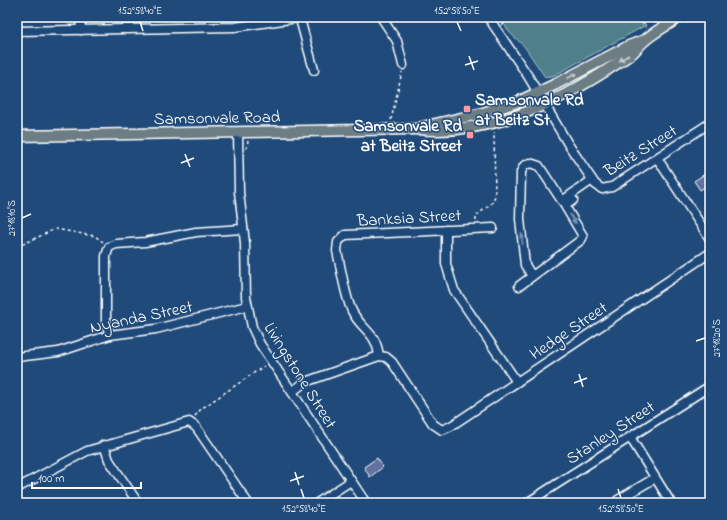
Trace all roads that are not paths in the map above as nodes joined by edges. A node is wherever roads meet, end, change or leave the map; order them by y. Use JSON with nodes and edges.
{"nodes":[{"id":1,"x":80,"y":17,"type":"edge"},
{"id":2,"x":381,"y":17,"type":"edge"},
{"id":3,"x":488,"y":17,"type":"edge"},
{"id":4,"x":679,"y":17,"type":"edge"},
{"id":5,"x":302,"y":18,"type":"edge"},
{"id":6,"x":255,"y":21,"type":"edge"},
{"id":7,"x":81,"y":30,"type":"junction"},
{"id":8,"x":17,"y":31,"type":"edge"},
{"id":9,"x":644,"y":40,"type":"junction"},
{"id":10,"x":403,"y":65,"type":"road end"},
{"id":11,"x":314,"y":70,"type":"dead end"},
{"id":12,"x":538,"y":93,"type":"junction"},
{"id":13,"x":544,"y":105,"type":"junction"},
{"id":14,"x":710,"y":123,"type":"edge"},
{"id":15,"x":417,"y":128,"type":"junction"},
{"id":16,"x":238,"y":132,"type":"junction"},
{"id":17,"x":17,"y":136,"type":"edge"},
{"id":18,"x":657,"y":158,"type":"junction"},
{"id":19,"x":594,"y":182,"type":"junction"},
{"id":20,"x":493,"y":228,"type":"dead end"},
{"id":21,"x":243,"y":229,"type":"junction"},
{"id":22,"x":446,"y":230,"type":"junction"},
{"id":23,"x":710,"y":239,"type":"edge"},
{"id":24,"x":710,"y":253,"type":"edge"},
{"id":25,"x":532,"y":276,"type":"junction"},
{"id":26,"x":519,"y":286,"type":"dead end"},
{"id":27,"x":247,"y":306,"type":"junction"},
{"id":28,"x":110,"y":335,"type":"junction"},
{"id":29,"x":379,"y":356,"type":"junction"},
{"id":30,"x":17,"y":357,"type":"edge"},
{"id":31,"x":517,"y":382,"type":"junction"},
{"id":32,"x":710,"y":386,"type":"edge"},
{"id":33,"x":292,"y":392,"type":"junction"},
{"id":34,"x":630,"y":437,"type":"junction"},
{"id":35,"x":104,"y":445,"type":"junction"},
{"id":36,"x":655,"y":478,"type":"junction"},
{"id":37,"x":351,"y":481,"type":"junction"},
{"id":38,"x":17,"y":488,"type":"edge"},
{"id":39,"x":138,"y":503,"type":"edge"},
{"id":40,"x":248,"y":503,"type":"edge"},
{"id":41,"x":316,"y":503,"type":"edge"},
{"id":42,"x":366,"y":503,"type":"edge"},
{"id":43,"x":527,"y":503,"type":"edge"},
{"id":44,"x":619,"y":503,"type":"edge"},
{"id":45,"x":671,"y":503,"type":"edge"}],
"edges":[{"from":1,"to":7,"type":"street"},
{"from":2,"to":10,"type":"street"},
{"from":3,"to":12,"type":"street","name":"Beitz Street"},
{"from":4,"to":9,"type":"main road","name":"Samsonvale Road"},
{"from":5,"to":6,"type":"street"},
{"from":5,"to":11,"type":"street"},
{"from":6,"to":7,"type":"street"},
{"from":7,"to":8,"type":"street"},
{"from":12,"to":9,"type":"main road","name":"Samsonvale Road","one_way":true},
{"from":9,"to":13,"type":"main road","name":"Samsonvale Road","one_way":true},
{"from":12,"to":13,"type":"street","name":"Beitz Street"},
{"from":12,"to":15,"type":"main road","name":"Samsonvale Road"},
{"from":13,"to":15,"type":"main road","name":"Samsonvale Road"},
{"from":13,"to":19,"type":"street","name":"Beitz Street"},
{"from":14,"to":18,"type":"street","name":"Beitz Street"},
{"from":15,"to":16,"type":"main road","name":"Samsonvale Road"},
{"from":16,"to":17,"type":"main road","name":"Samsonvale Road"},
{"from":16,"to":21,"type":"street","name":"Livingstone Street"},
{"from":18,"to":19,"type":"street","name":"Beitz Street"},
{"from":18,"to":23,"type":"street"},
{"from":19,"to":25,"type":"street","one_way":true},
{"from":25,"to":19,"type":"street","one_way":true},
{"from":20,"to":22,"type":"street","name":"Banksia Street"},
{"from":21,"to":27,"type":"street","name":"Livingstone Street"},
{"from":21,"to":28,"type":"street"},
{"from":22,"to":29,"type":"street","name":"Banksia Street"},
{"from":22,"to":31,"type":"street"},
{"from":24,"to":31,"type":"street","name":"Hedge Street"},
{"from":25,"to":26,"type":"street"},
{"from":27,"to":28,"type":"street","name":"Nyanda Street"},
{"from":27,"to":33,"type":"street","name":"Livingstone Street"},
{"from":28,"to":30,"type":"street","name":"Nyanda Street"},
{"from":29,"to":31,"type":"street","name":"Hedge Street"},
{"from":29,"to":33,"type":"street"},
{"from":32,"to":34,"type":"street","name":"Stanley Street"},
{"from":33,"to":37,"type":"street","name":"Livingstone Street"},
{"from":34,"to":36,"type":"street"},
{"from":34,"to":43,"type":"street","name":"Stanley Street"},
{"from":35,"to":38,"type":"street"},
{"from":35,"to":39,"type":"street"},
{"from":35,"to":40,"type":"street"},
{"from":36,"to":44,"type":"street"},
{"from":36,"to":45,"type":"street"},
{"from":37,"to":41,"type":"street"},
{"from":37,"to":42,"type":"street","name":"Livingstone Street"}]}
